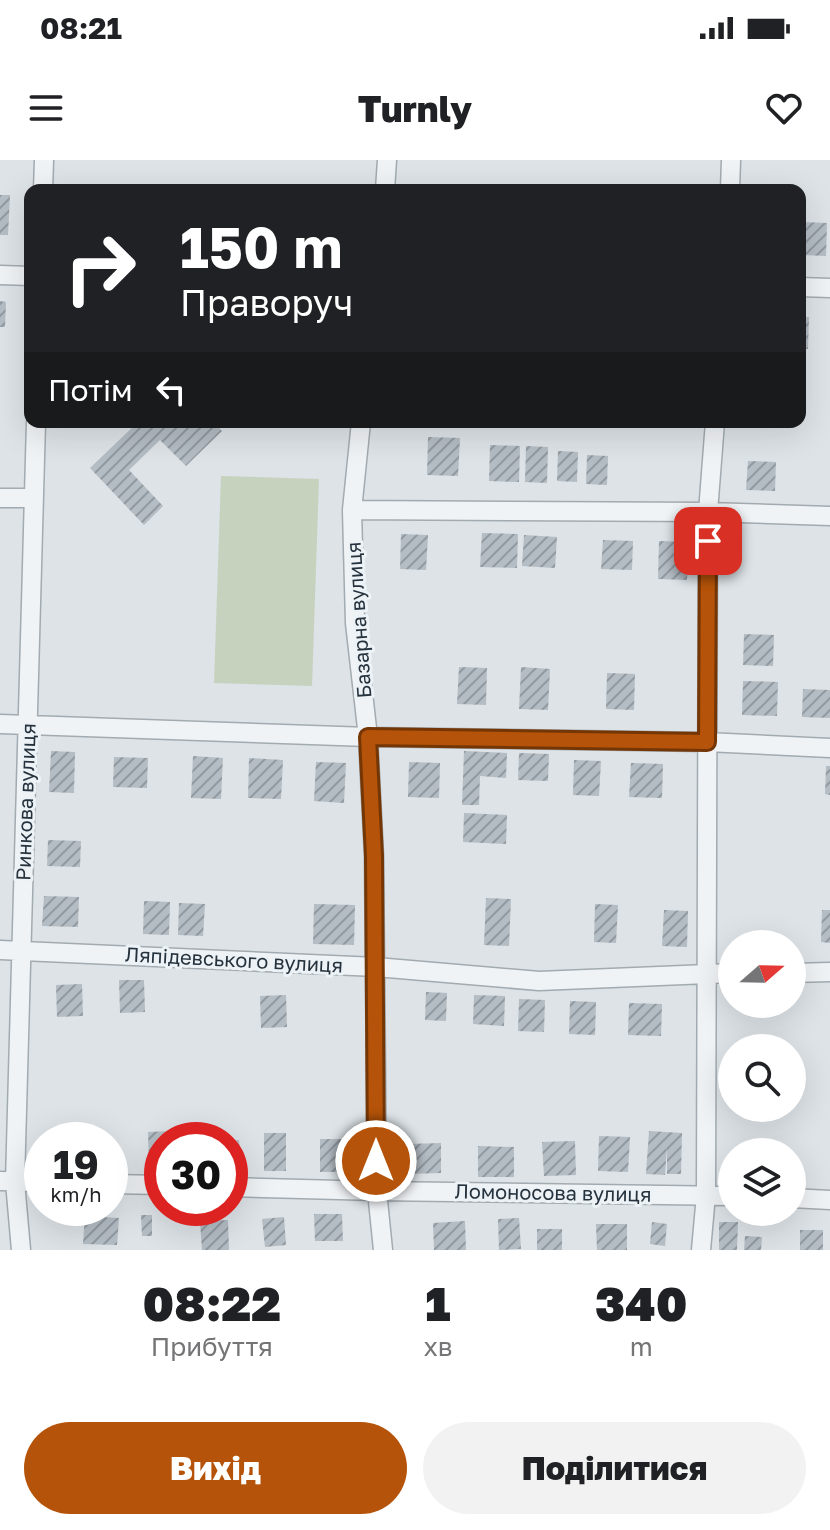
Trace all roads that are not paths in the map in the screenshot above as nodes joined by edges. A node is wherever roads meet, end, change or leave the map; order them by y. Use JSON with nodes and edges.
{"nodes":[{"id":1,"x":44,"y":160,"type":"edge"},
{"id":2,"x":387,"y":160,"type":"edge"},
{"id":3,"x":731,"y":160,"type":"edge"},
{"id":4,"x":43,"y":184,"type":"edge"},
{"id":5,"x":385,"y":184,"type":"edge"},
{"id":6,"x":730,"y":184,"type":"edge"},
{"id":7,"x":0,"y":275,"type":"edge"},
{"id":8,"x":24,"y":276,"type":"edge"},
{"id":9,"x":806,"y":287,"type":"edge"},
{"id":10,"x":830,"y":288,"type":"edge"},
{"id":11,"x":36,"y":428,"type":"edge"},
{"id":12,"x":360,"y":428,"type":"edge"},
{"id":13,"x":715,"y":428,"type":"edge"},
{"id":14,"x":0,"y":498,"type":"edge"},
{"id":15,"x":34,"y":498,"type":"junction"},
{"id":16,"x":352,"y":510,"type":"junction"},
{"id":17,"x":708,"y":512,"type":"junction"},
{"id":18,"x":830,"y":516,"type":"edge"},
{"id":19,"x":0,"y":724,"type":"edge"},
{"id":20,"x":28,"y":724,"type":"junction"},
{"id":21,"x":368,"y":737,"type":"junction"},
{"id":22,"x":707,"y":742,"type":"junction"},
{"id":23,"x":830,"y":748,"type":"edge"},
{"id":24,"x":0,"y":950,"type":"edge"},
{"id":25,"x":22,"y":951,"type":"junction"},
{"id":26,"x":376,"y":967,"type":"junction"},
{"id":27,"x":830,"y":972,"type":"edge"},
{"id":28,"x":806,"y":973,"type":"edge"},
{"id":29,"x":707,"y":974,"type":"junction"},
{"id":30,"x":718,"y":974,"type":"edge"},
{"id":31,"x":8,"y":1182,"type":"edge"},
{"id":32,"x":248,"y":1187,"type":"edge"},
{"id":33,"x":377,"y":1191,"type":"junction"},
{"id":34,"x":706,"y":1195,"type":"junction"},
{"id":35,"x":718,"y":1195,"type":"edge"},
{"id":36,"x":806,"y":1199,"type":"edge"},
{"id":37,"x":830,"y":1200,"type":"edge"},
{"id":38,"x":21,"y":1250,"type":"edge"},
{"id":39,"x":383,"y":1250,"type":"edge"},
{"id":40,"x":701,"y":1250,"type":"edge"}],
"edges":[{"from":1,"to":4,"type":"street"},
{"from":2,"to":5,"type":"street"},
{"from":3,"to":6,"type":"street"},
{"from":7,"to":8,"type":"street"},
{"from":9,"to":10,"type":"street"},
{"from":11,"to":15,"type":"street","name":"Ринкова вулиця"},
{"from":12,"to":16,"type":"street","name":"Базарна вулиця"},
{"from":13,"to":17,"type":"street"},
{"from":14,"to":15,"type":"street"},
{"from":15,"to":20,"type":"street","name":"Ринкова вулиця"},
{"from":16,"to":17,"type":"street"},
{"from":16,"to":21,"type":"street","name":"Базарна вулиця"},
{"from":17,"to":18,"type":"street"},
{"from":17,"to":22,"type":"street"},
{"from":19,"to":20,"type":"street"},
{"from":20,"to":21,"type":"street"},
{"from":20,"to":25,"type":"street","name":"Ринкова вулиця"},
{"from":21,"to":22,"type":"street"},
{"from":21,"to":26,"type":"street","name":"Базарна вулиця"},
{"from":22,"to":23,"type":"street"},
{"from":22,"to":29,"type":"street"},
{"from":24,"to":25,"type":"street","name":"Ляпідевського вулиця"},
{"from":25,"to":26,"type":"street","name":"Ляпідевського вулиця"},
{"from":25,"to":31,"type":"street","name":"Ринкова вулиця"},
{"from":26,"to":29,"type":"street","name":"Ляпідевського вулиця"},
{"from":26,"to":33,"type":"street","name":"Базарна вулиця"},
{"from":27,"to":28,"type":"street"},
{"from":29,"to":30,"type":"street","name":"Ляпідевського вулиця"},
{"from":29,"to":34,"type":"street"},
{"from":31,"to":38,"type":"street","name":"Ринкова вулиця"},
{"from":32,"to":33,"type":"street","name":"Ломоносова вулиця"},
{"from":33,"to":34,"type":"street","name":"Ломоносова вулиця"},
{"from":33,"to":39,"type":"street","name":"Базарна вулиця"},
{"from":34,"to":35,"type":"street","name":"Ломоносова вулиця"},
{"from":34,"to":40,"type":"street"},
{"from":36,"to":37,"type":"street"}]}
